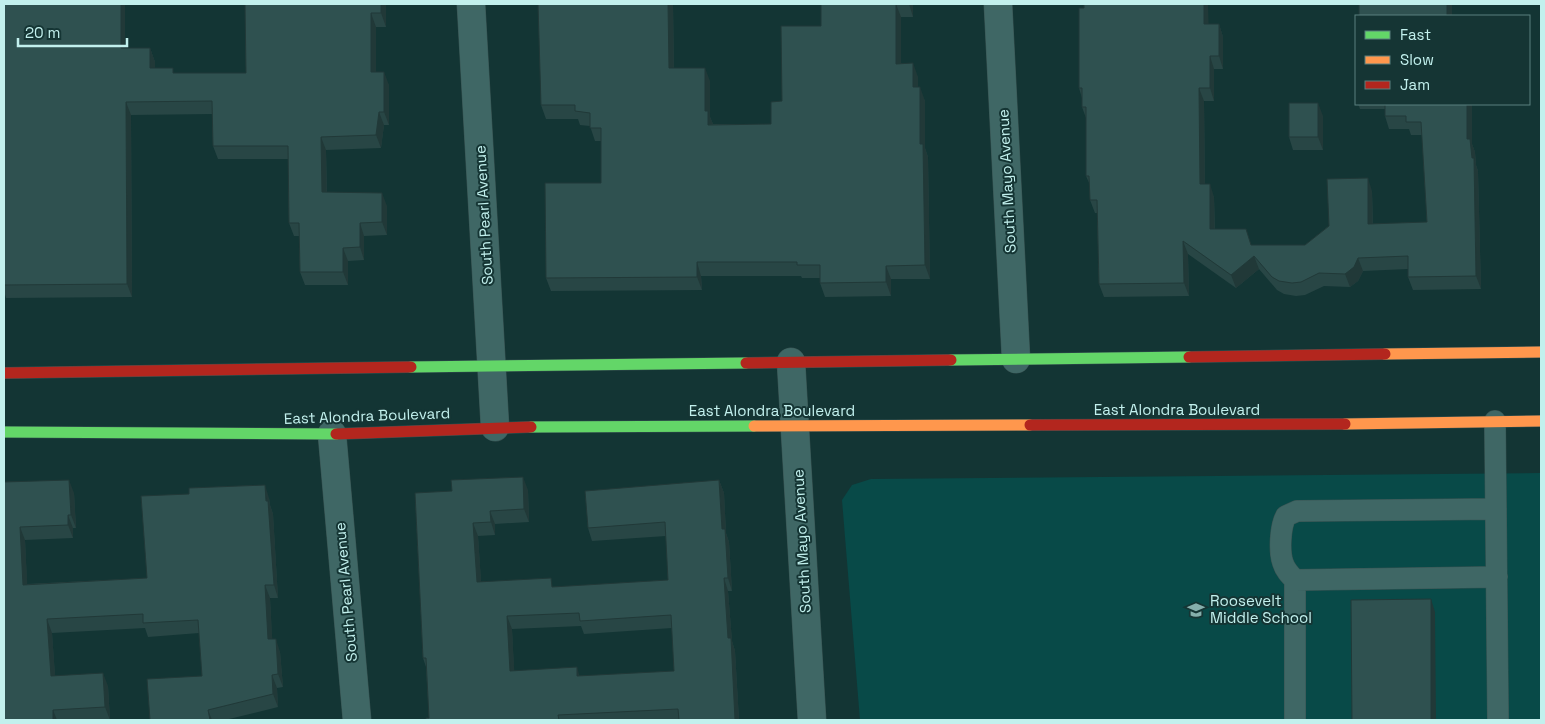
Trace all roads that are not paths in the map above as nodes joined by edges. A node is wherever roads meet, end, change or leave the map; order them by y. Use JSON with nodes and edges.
{"nodes":[{"id":1,"x":471,"y":4,"type":"edge"},
{"id":2,"x":998,"y":4,"type":"edge"},
{"id":3,"x":1541,"y":352,"type":"edge"},
{"id":4,"x":1016,"y":359,"type":"junction"},
{"id":5,"x":791,"y":362,"type":"junction"},
{"id":6,"x":492,"y":367,"type":"junction"},
{"id":7,"x":4,"y":373,"type":"edge"},
{"id":8,"x":1541,"y":420,"type":"edge"},
{"id":9,"x":1495,"y":421,"type":"junction"},
{"id":10,"x":795,"y":426,"type":"junction"},
{"id":11,"x":495,"y":427,"type":"junction"},
{"id":12,"x":4,"y":432,"type":"edge"},
{"id":13,"x":332,"y":434,"type":"junction"},
{"id":14,"x":1496,"y":509,"type":"junction"},
{"id":15,"x":1497,"y":577,"type":"junction"},
{"id":16,"x":1295,"y":580,"type":"junction"},
{"id":17,"x":357,"y":720,"type":"edge"},
{"id":18,"x":812,"y":720,"type":"edge"},
{"id":19,"x":1295,"y":720,"type":"edge"},
{"id":20,"x":1498,"y":720,"type":"edge"}],
"edges":[{"from":1,"to":6,"type":"street","name":"South Pearl Avenue"},
{"from":2,"to":4,"type":"street","name":"South Mayo Avenue"},
{"from":3,"to":4,"type":"main road"},
{"from":4,"to":5,"type":"main road"},
{"from":5,"to":6,"type":"main road"},
{"from":5,"to":10,"type":"street","name":"South Mayo Avenue"},
{"from":6,"to":7,"type":"main road"},
{"from":6,"to":11,"type":"street","name":"South Pearl Avenue"},
{"from":8,"to":9,"type":"main road","name":"East Alondra Boulevard"},
{"from":9,"to":10,"type":"main road","name":"East Alondra Boulevard"},
{"from":9,"to":14,"type":"lane"},
{"from":10,"to":11,"type":"main road","name":"East Alondra Boulevard"},
{"from":10,"to":18,"type":"street","name":"South Mayo Avenue"},
{"from":11,"to":13,"type":"main road","name":"East Alondra Boulevard"},
{"from":12,"to":13,"type":"main road","name":"East Alondra Boulevard"},
{"from":13,"to":17,"type":"street","name":"South Pearl Avenue"},
{"from":14,"to":15,"type":"lane"},
{"from":14,"to":16,"type":"lane"},
{"from":15,"to":16,"type":"lane"},
{"from":15,"to":20,"type":"lane"},
{"from":16,"to":19,"type":"lane"}]}
